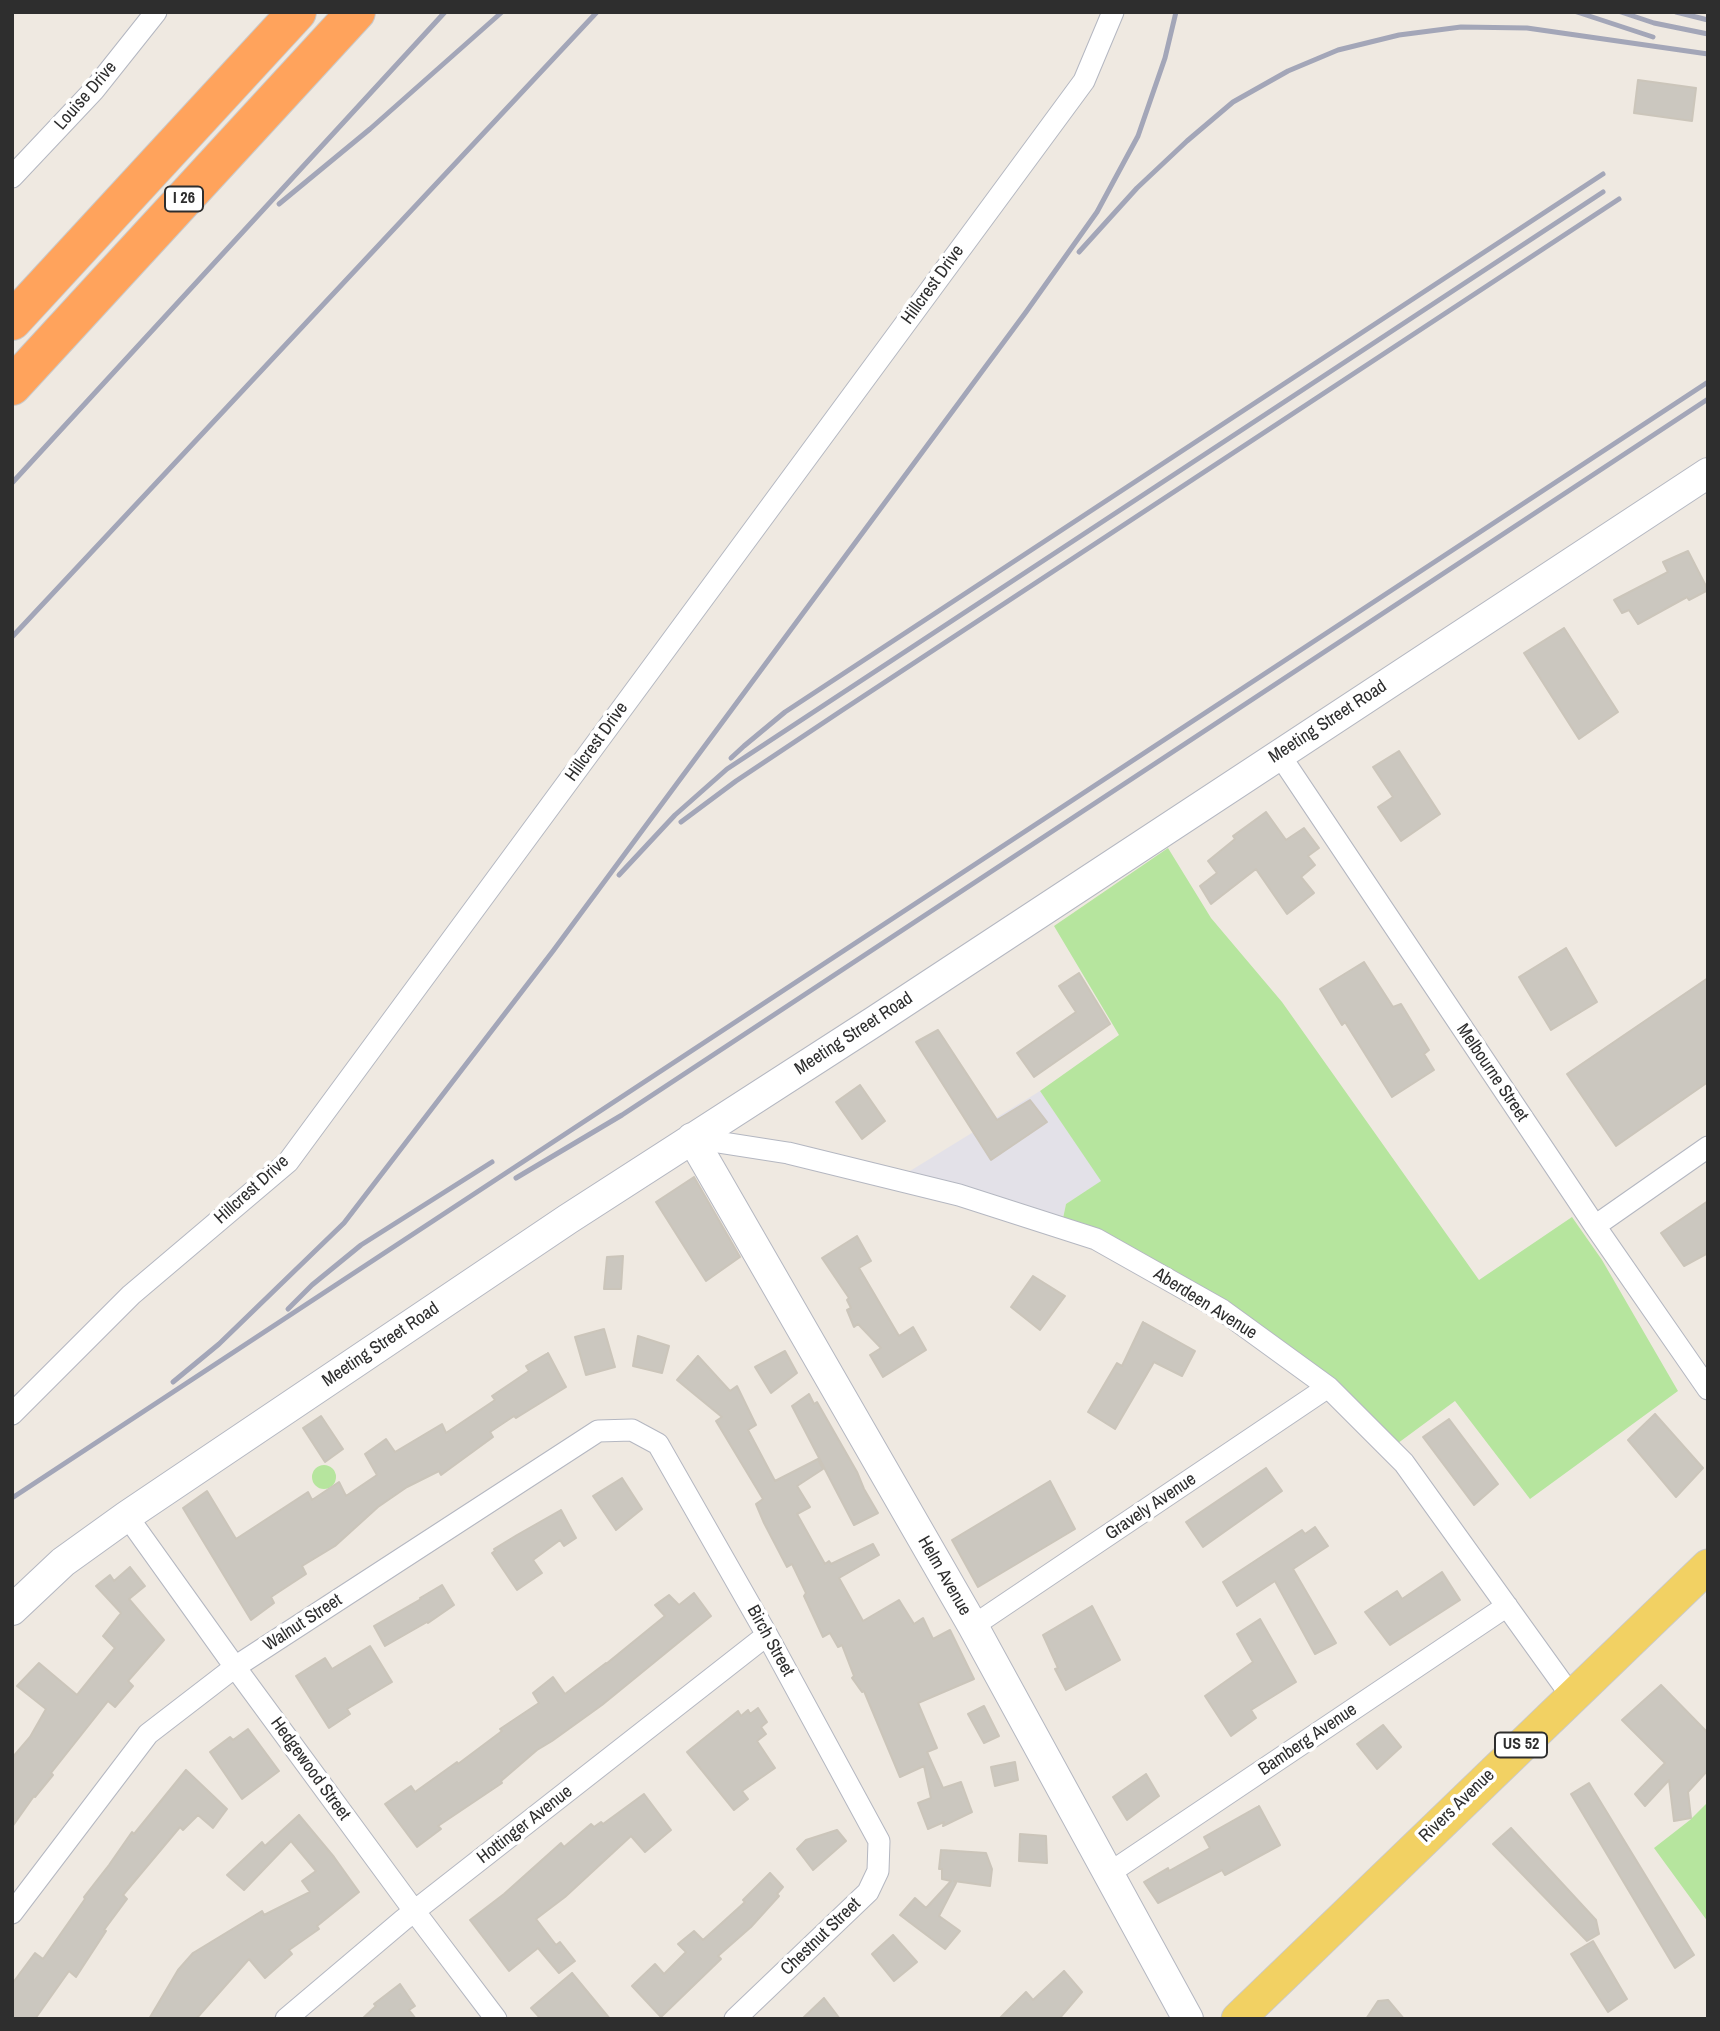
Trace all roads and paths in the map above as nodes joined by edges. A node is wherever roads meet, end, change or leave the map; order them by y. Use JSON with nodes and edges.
{"nodes":[{"id":1,"x":156,"y":12,"type":"edge"},
{"id":2,"x":298,"y":12,"type":"edge"},
{"id":3,"x":356,"y":12,"type":"edge"},
{"id":4,"x":1113,"y":12,"type":"edge"},
{"id":5,"x":12,"y":177,"type":"edge"},
{"id":6,"x":12,"y":321,"type":"edge"},
{"id":7,"x":12,"y":386,"type":"edge"},
{"id":8,"x":1708,"y":472,"type":"edge"},
{"id":9,"x":1279,"y":754,"type":"junction"},
{"id":10,"x":692,"y":1138,"type":"junction"},
{"id":11,"x":1708,"y":1147,"type":"edge"},
{"id":12,"x":1595,"y":1226,"type":"junction"},
{"id":13,"x":1328,"y":1387,"type":"junction"},
{"id":14,"x":1708,"y":1389,"type":"edge"},
{"id":15,"x":12,"y":1414,"type":"edge"},
{"id":16,"x":658,"y":1444,"type":"joint"},
{"id":17,"x":127,"y":1516,"type":"junction"},
{"id":18,"x":1708,"y":1566,"type":"edge"},
{"id":19,"x":1507,"y":1606,"type":"junction"},
{"id":20,"x":12,"y":1610,"type":"edge"},
{"id":21,"x":973,"y":1626,"type":"junction"},
{"id":22,"x":767,"y":1635,"type":"junction"},
{"id":23,"x":235,"y":1667,"type":"junction"},
{"id":24,"x":1572,"y":1697,"type":"junction"},
{"id":25,"x":879,"y":1841,"type":"joint"},
{"id":26,"x":1108,"y":1874,"type":"junction"},
{"id":27,"x":415,"y":1912,"type":"junction"},
{"id":28,"x":12,"y":1913,"type":"edge"},
{"id":29,"x":286,"y":2019,"type":"edge"},
{"id":30,"x":496,"y":2019,"type":"edge"},
{"id":31,"x":735,"y":2019,"type":"edge"},
{"id":32,"x":1188,"y":2019,"type":"edge"},
{"id":33,"x":1238,"y":2019,"type":"edge"}],
"edges":[{"from":1,"to":5,"type":"street","name":"Louise Drive"},
{"from":2,"to":6,"type":"highway","number":"I 26"},
{"from":3,"to":7,"type":"highway","number":"I 26"},
{"from":4,"to":15,"type":"street","name":"Hillcrest Drive"},
{"from":8,"to":9,"type":"street","name":"Meeting Street Road"},
{"from":9,"to":10,"type":"street","name":"Meeting Street Road"},
{"from":9,"to":12,"type":"street","name":"Melbourne Street"},
{"from":10,"to":13,"type":"street","name":"Aberdeen Avenue"},
{"from":10,"to":17,"type":"street","name":"Meeting Street Road"},
{"from":10,"to":21,"type":"street","name":"Helm Avenue"},
{"from":11,"to":12,"type":"street"},
{"from":12,"to":14,"type":"street","name":"Melbourne Street"},
{"from":13,"to":19,"type":"street","name":"Aberdeen Avenue"},
{"from":13,"to":21,"type":"street","name":"Gravely Avenue"},
{"from":16,"to":22,"type":"street","name":"Birch Street"},
{"from":16,"to":23,"type":"street","name":"Walnut Street"},
{"from":17,"to":20,"type":"street","name":"Meeting Street Road"},
{"from":17,"to":23,"type":"street","name":"Hedgewood Street"},
{"from":18,"to":24,"type":"main road","name":"Rivers Avenue","number":"US 52"},
{"from":19,"to":24,"type":"street","name":"Aberdeen Avenue"},
{"from":19,"to":26,"type":"street","name":"Bamberg Avenue"},
{"from":21,"to":26,"type":"street","name":"Helm Avenue"},
{"from":22,"to":25,"type":"street","name":"Birch Street"},
{"from":22,"to":27,"type":"street","name":"Hottinger Avenue"},
{"from":23,"to":27,"type":"street","name":"Hedgewood Street"},
{"from":23,"to":28,"type":"street","name":"Walnut Street"},
{"from":24,"to":33,"type":"main road","name":"Rivers Avenue","number":"US 52"},
{"from":25,"to":31,"type":"street","name":"Chestnut Street"},
{"from":26,"to":32,"type":"street","name":"Helm Avenue"},
{"from":27,"to":29,"type":"street","name":"Hottinger Avenue"},
{"from":27,"to":30,"type":"street","name":"Hedgewood Street"}]}
